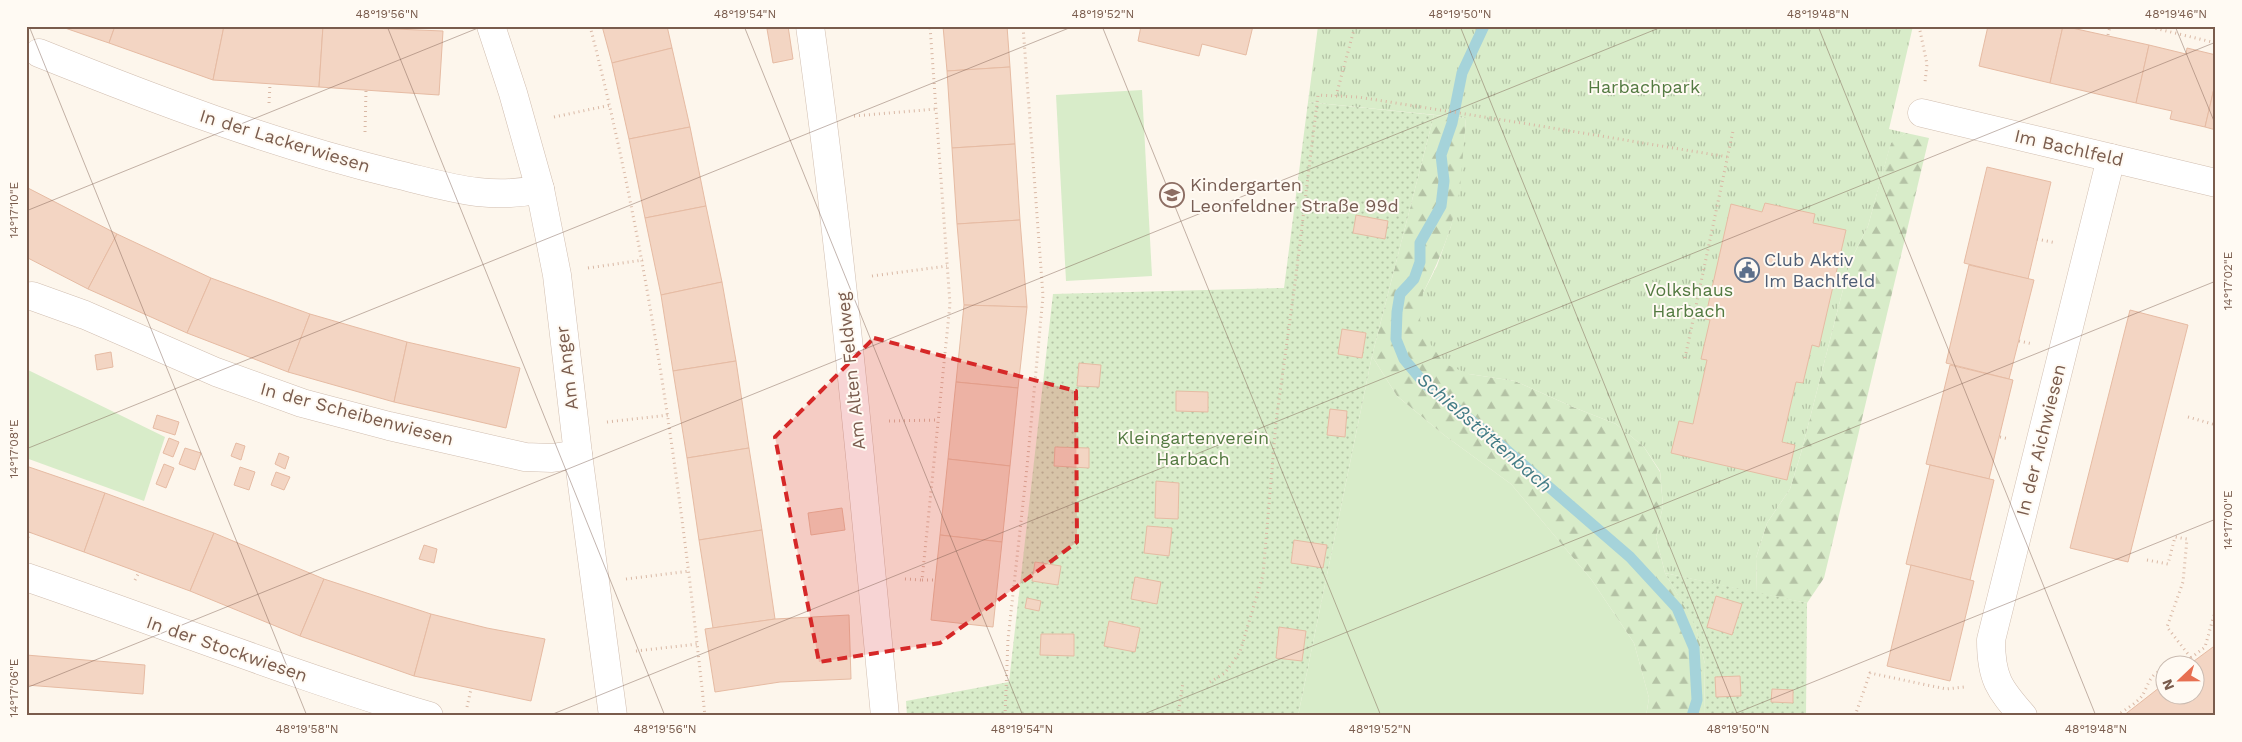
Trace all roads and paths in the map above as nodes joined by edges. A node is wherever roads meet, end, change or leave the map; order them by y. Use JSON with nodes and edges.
{"nodes":[{"id":1,"x":490,"y":26,"type":"edge"},
{"id":2,"x":590,"y":26,"type":"edge"},
{"id":3,"x":810,"y":26,"type":"edge"},
{"id":4,"x":930,"y":26,"type":"edge"},
{"id":5,"x":1023,"y":26,"type":"edge"},
{"id":6,"x":1355,"y":26,"type":"edge"},
{"id":7,"x":1919,"y":26,"type":"edge"},
{"id":8,"x":2110,"y":26,"type":"edge"},
{"id":9,"x":2146,"y":26,"type":"edge"},
{"id":10,"x":2108,"y":36,"type":"dead end"},
{"id":11,"x":2216,"y":43,"type":"edge"},
{"id":12,"x":39,"y":53,"type":"dead end"},
{"id":13,"x":366,"y":90,"type":"dead end"},
{"id":14,"x":1336,"y":96,"type":"junction"},
{"id":15,"x":611,"y":105,"type":"junction"},
{"id":16,"x":936,"y":109,"type":"junction"},
{"id":17,"x":1922,"y":114,"type":"joint"},
{"id":18,"x":560,"y":115,"type":"dead end"},
{"id":19,"x":848,"y":117,"type":"dead end"},
{"id":20,"x":1733,"y":132,"type":"dead end"},
{"id":21,"x":365,"y":134,"type":"dead end"},
{"id":22,"x":1728,"y":157,"type":"junction"},
{"id":23,"x":2111,"y":158,"type":"junction"},
{"id":24,"x":2216,"y":183,"type":"edge"},
{"id":25,"x":540,"y":188,"type":"junction"},
{"id":26,"x":643,"y":260,"type":"junction"},
{"id":27,"x":947,"y":266,"type":"junction"},
{"id":28,"x":595,"y":267,"type":"dead end"},
{"id":29,"x":866,"y":277,"type":"dead end"},
{"id":30,"x":32,"y":296,"type":"dead end"},
{"id":31,"x":1685,"y":358,"type":"dead end"},
{"id":32,"x":669,"y":414,"type":"junction"},
{"id":33,"x":2188,"y":418,"type":"dead end"},
{"id":34,"x":938,"y":420,"type":"junction"},
{"id":35,"x":616,"y":421,"type":"dead end"},
{"id":36,"x":883,"y":421,"type":"dead end"},
{"id":37,"x":2216,"y":425,"type":"edge"},
{"id":38,"x":578,"y":454,"type":"junction"},
{"id":39,"x":30,"y":532,"type":"dead end"},
{"id":40,"x":26,"y":542,"type":"edge"},
{"id":41,"x":2147,"y":560,"type":"dead end"},
{"id":42,"x":690,"y":571,"type":"junction"},
{"id":43,"x":26,"y":577,"type":"edge"},
{"id":44,"x":898,"y":579,"type":"dead end"},
{"id":45,"x":624,"y":580,"type":"dead end"},
{"id":46,"x":922,"y":580,"type":"junction"},
{"id":47,"x":936,"y":580,"type":"dead end"},
{"id":48,"x":2216,"y":608,"type":"edge"},
{"id":49,"x":698,"y":644,"type":"junction"},
{"id":50,"x":653,"y":649,"type":"dead end"},
{"id":51,"x":2188,"y":654,"type":"edge"},
{"id":52,"x":2196,"y":654,"type":"edge"},
{"id":53,"x":2154,"y":676,"type":"edge"},
{"id":54,"x":1182,"y":682,"type":"dead end"},
{"id":55,"x":1210,"y":682,"type":"dead end"},
{"id":56,"x":1969,"y":685,"type":"dead end"},
{"id":57,"x":471,"y":689,"type":"dead end"},
{"id":58,"x":467,"y":707,"type":"dead end"},
{"id":59,"x":429,"y":716,"type":"edge"},
{"id":60,"x":613,"y":716,"type":"edge"},
{"id":61,"x":705,"y":716,"type":"edge"},
{"id":62,"x":801,"y":716,"type":"edge"},
{"id":63,"x":809,"y":716,"type":"edge"},
{"id":64,"x":885,"y":716,"type":"edge"},
{"id":65,"x":1005,"y":716,"type":"edge"},
{"id":66,"x":1178,"y":716,"type":"edge"},
{"id":67,"x":1855,"y":716,"type":"edge"},
{"id":68,"x":2022,"y":716,"type":"edge"},
{"id":69,"x":2117,"y":716,"type":"edge"}],
"edges":[{"from":1,"to":25,"type":"street","name":"Am Anger"},
{"from":2,"to":15,"type":"path"},
{"from":3,"to":64,"type":"street","name":"Am Alten Feldweg"},
{"from":4,"to":16,"type":"path"},
{"from":5,"to":65,"type":"path"},
{"from":6,"to":14,"type":"path"},
{"from":7,"to":17,"type":"path"},
{"from":8,"to":10,"type":"path"},
{"from":9,"to":11,"type":"path"},
{"from":12,"to":25,"type":"street","name":"In der Lackerwiesen"},
{"from":13,"to":21,"type":"path"},
{"from":14,"to":22,"type":"path"},
{"from":14,"to":55,"type":"path"},
{"from":15,"to":18,"type":"path"},
{"from":15,"to":26,"type":"path"},
{"from":16,"to":19,"type":"path"},
{"from":16,"to":27,"type":"path"},
{"from":17,"to":23,"type":"street","name":"Im Bachlfeld"},
{"from":20,"to":22,"type":"path"},
{"from":22,"to":31,"type":"path"},
{"from":23,"to":24,"type":"street","name":"Im Bachlfeld"},
{"from":23,"to":68,"type":"street","name":"In der Aichwiesen"},
{"from":25,"to":38,"type":"street","name":"Am Anger"},
{"from":26,"to":28,"type":"path"},
{"from":26,"to":32,"type":"path"},
{"from":27,"to":29,"type":"path"},
{"from":27,"to":34,"type":"path"},
{"from":30,"to":38,"type":"street","name":"In der Scheibenwiesen"},
{"from":32,"to":35,"type":"path"},
{"from":32,"to":42,"type":"path"},
{"from":33,"to":37,"type":"path"},
{"from":34,"to":36,"type":"path"},
{"from":34,"to":46,"type":"path"},
{"from":38,"to":60,"type":"street","name":"Am Anger"},
{"from":39,"to":40,"type":"path"},
{"from":41,"to":51,"type":"path"},
{"from":42,"to":45,"type":"path"},
{"from":42,"to":49,"type":"path"},
{"from":43,"to":59,"type":"street","name":"In der Stockwiesen"},
{"from":44,"to":46,"type":"path"},
{"from":46,"to":47,"type":"path"},
{"from":48,"to":52,"type":"path"},
{"from":49,"to":50,"type":"path"},
{"from":49,"to":61,"type":"path"},
{"from":53,"to":69,"type":"path"},
{"from":54,"to":66,"type":"path"},
{"from":56,"to":67,"type":"path"},
{"from":57,"to":58,"type":"path"},
{"from":62,"to":63,"type":"path"}]}
